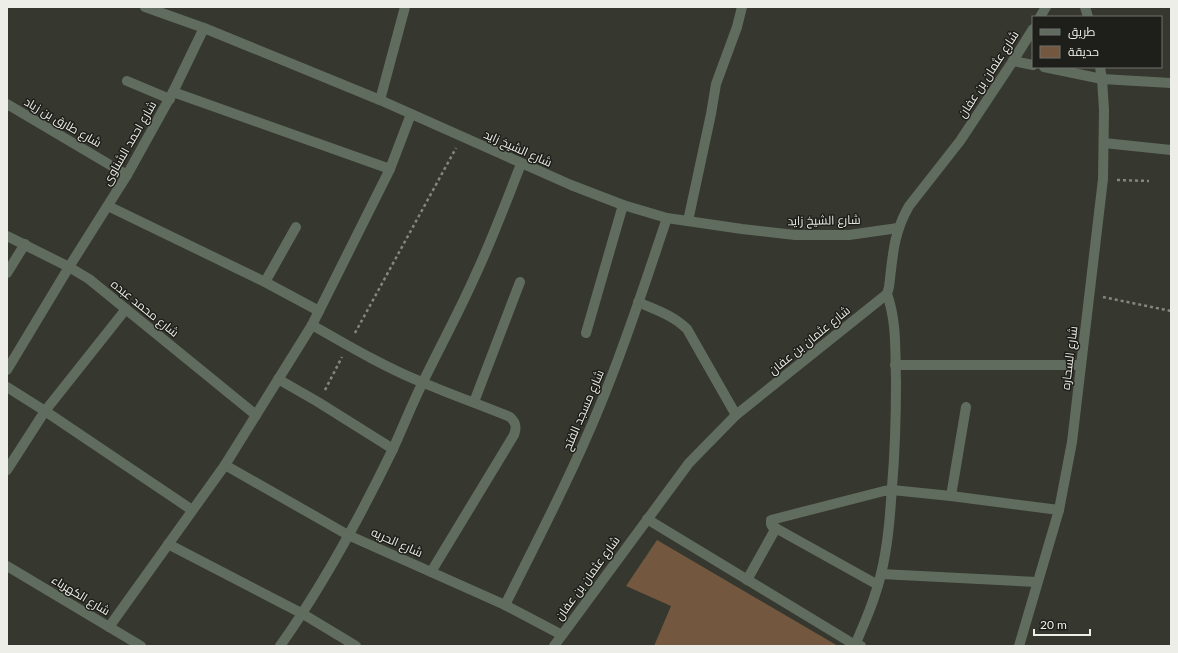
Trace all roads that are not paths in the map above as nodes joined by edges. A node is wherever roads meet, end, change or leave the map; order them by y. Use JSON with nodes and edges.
{"nodes":[{"id":1,"x":145,"y":7,"type":"edge"},
{"id":2,"x":405,"y":7,"type":"edge"},
{"id":3,"x":742,"y":7,"type":"edge"},
{"id":4,"x":1046,"y":7,"type":"edge"},
{"id":5,"x":1041,"y":16,"type":"edge"},
{"id":6,"x":204,"y":28,"type":"junction"},
{"id":7,"x":1032,"y":31,"type":"edge"},
{"id":8,"x":1013,"y":61,"type":"junction"},
{"id":9,"x":1032,"y":65,"type":"edge"},
{"id":10,"x":1049,"y":68,"type":"edge"},
{"id":11,"x":1100,"y":68,"type":"edge"},
{"id":12,"x":1102,"y":79,"type":"junction"},
{"id":13,"x":127,"y":81,"type":"dead end"},
{"id":14,"x":1171,"y":84,"type":"edge"},
{"id":15,"x":171,"y":95,"type":"junction"},
{"id":16,"x":380,"y":100,"type":"junction"},
{"id":17,"x":7,"y":104,"type":"edge"},
{"id":18,"x":411,"y":114,"type":"junction"},
{"id":19,"x":1104,"y":143,"type":"junction"},
{"id":20,"x":1171,"y":150,"type":"edge"},
{"id":21,"x":521,"y":164,"type":"junction"},
{"id":22,"x":390,"y":169,"type":"junction"},
{"id":23,"x":127,"y":175,"type":"junction"},
{"id":24,"x":623,"y":205,"type":"junction"},
{"id":25,"x":108,"y":206,"type":"junction"},
{"id":26,"x":667,"y":218,"type":"junction"},
{"id":27,"x":688,"y":221,"type":"junction"},
{"id":28,"x":296,"y":227,"type":"dead end"},
{"id":29,"x":898,"y":228,"type":"junction"},
{"id":30,"x":7,"y":236,"type":"edge"},
{"id":31,"x":25,"y":244,"type":"junction"},
{"id":32,"x":69,"y":267,"type":"junction"},
{"id":33,"x":7,"y":273,"type":"edge"},
{"id":34,"x":265,"y":282,"type":"junction"},
{"id":35,"x":520,"y":282,"type":"dead end"},
{"id":36,"x":887,"y":294,"type":"junction"},
{"id":37,"x":638,"y":302,"type":"junction"},
{"id":38,"x":126,"y":309,"type":"junction"},
{"id":39,"x":319,"y":311,"type":"junction"},
{"id":40,"x":312,"y":325,"type":"junction"},
{"id":41,"x":586,"y":332,"type":"dead end"},
{"id":42,"x":895,"y":365,"type":"junction"},
{"id":43,"x":1081,"y":365,"type":"junction"},
{"id":44,"x":7,"y":370,"type":"edge"},
{"id":45,"x":278,"y":379,"type":"junction"},
{"id":46,"x":423,"y":383,"type":"junction"},
{"id":47,"x":7,"y":388,"type":"edge"},
{"id":48,"x":474,"y":402,"type":"junction"},
{"id":49,"x":966,"y":407,"type":"dead end"},
{"id":50,"x":45,"y":411,"type":"junction"},
{"id":51,"x":256,"y":414,"type":"junction"},
{"id":52,"x":736,"y":415,"type":"junction"},
{"id":53,"x":393,"y":449,"type":"junction"},
{"id":54,"x":225,"y":465,"type":"junction"},
{"id":55,"x":7,"y":470,"type":"edge"},
{"id":56,"x":892,"y":490,"type":"junction"},
{"id":57,"x":951,"y":496,"type":"junction"},
{"id":58,"x":192,"y":510,"type":"junction"},
{"id":59,"x":1059,"y":510,"type":"junction"},
{"id":60,"x":647,"y":519,"type":"junction"},
{"id":61,"x":776,"y":528,"type":"junction"},
{"id":62,"x":348,"y":535,"type":"junction"},
{"id":63,"x":168,"y":544,"type":"junction"},
{"id":64,"x":7,"y":566,"type":"edge"},
{"id":65,"x":431,"y":572,"type":"junction"},
{"id":66,"x":881,"y":574,"type":"junction"},
{"id":67,"x":747,"y":580,"type":"junction"},
{"id":68,"x":1038,"y":582,"type":"junction"},
{"id":69,"x":878,"y":585,"type":"junction"},
{"id":70,"x":506,"y":605,"type":"junction"},
{"id":71,"x":303,"y":614,"type":"junction"},
{"id":72,"x":109,"y":627,"type":"junction"},
{"id":73,"x":562,"y":635,"type":"junction"},
{"id":74,"x":141,"y":646,"type":"edge"},
{"id":75,"x":280,"y":646,"type":"edge"},
{"id":76,"x":356,"y":646,"type":"edge"},
{"id":77,"x":554,"y":646,"type":"edge"},
{"id":78,"x":858,"y":646,"type":"edge"},
{"id":79,"x":1019,"y":646,"type":"edge"}],
"edges":[{"from":1,"to":6,"type":"street","name":"شارع الشيخ زايد"},
{"from":2,"to":16,"type":"street"},
{"from":3,"to":27,"type":"street"},
{"from":4,"to":5,"type":"street"},
{"from":6,"to":15,"type":"street","name":"شارع احمد الشناوى"},
{"from":6,"to":16,"type":"street","name":"شارع الشيخ زايد"},
{"from":7,"to":8,"type":"street","name":"شارع عثمان بن عفان"},
{"from":8,"to":9,"type":"street"},
{"from":8,"to":29,"type":"street","name":"شارع عثمان بن عفان"},
{"from":10,"to":12,"type":"street"},
{"from":11,"to":12,"type":"street","name":"شارع السحاره"},
{"from":12,"to":14,"type":"street"},
{"from":12,"to":19,"type":"street","name":"شارع السحاره"},
{"from":13,"to":15,"type":"street"},
{"from":15,"to":22,"type":"street"},
{"from":15,"to":23,"type":"street","name":"شارع احمد الشناوى"},
{"from":16,"to":18,"type":"street","name":"شارع الشيخ زايد"},
{"from":17,"to":23,"type":"street","name":"شارع طارق بن زياد"},
{"from":18,"to":21,"type":"street","name":"شارع الشيخ زايد"},
{"from":18,"to":22,"type":"street"},
{"from":19,"to":20,"type":"street"},
{"from":19,"to":43,"type":"street","name":"شارع السحاره"},
{"from":21,"to":24,"type":"street","name":"شارع الشيخ زايد"},
{"from":21,"to":46,"type":"street"},
{"from":22,"to":39,"type":"street"},
{"from":23,"to":25,"type":"street","name":"شارع احمد الشناوى"},
{"from":24,"to":26,"type":"street","name":"شارع الشيخ زايد"},
{"from":24,"to":41,"type":"street"},
{"from":25,"to":32,"type":"street","name":"شارع احمد الشناوى"},
{"from":25,"to":34,"type":"street"},
{"from":26,"to":27,"type":"street","name":"شارع الشيخ زايد"},
{"from":26,"to":37,"type":"street","name":"شارع مسجد الفتح"},
{"from":27,"to":29,"type":"street","name":"شارع الشيخ زايد"},
{"from":28,"to":34,"type":"street"},
{"from":29,"to":36,"type":"street","name":"شارع عثمان بن عفان"},
{"from":30,"to":31,"type":"street","name":"شارع محمد عبده"},
{"from":31,"to":32,"type":"street","name":"شارع محمد عبده"},
{"from":31,"to":33,"type":"street"},
{"from":32,"to":38,"type":"street","name":"شارع محمد عبده"},
{"from":32,"to":44,"type":"street","name":"شارع احمد الشناوى"},
{"from":34,"to":39,"type":"street"},
{"from":35,"to":48,"type":"street"},
{"from":36,"to":42,"type":"street"},
{"from":36,"to":52,"type":"street","name":"شارع عثمان بن عفان"},
{"from":37,"to":52,"type":"street"},
{"from":37,"to":70,"type":"street","name":"شارع مسجد الفتح"},
{"from":38,"to":50,"type":"street"},
{"from":38,"to":51,"type":"street","name":"شارع محمد عبده"},
{"from":39,"to":40,"type":"street"},
{"from":40,"to":45,"type":"street"},
{"from":40,"to":46,"type":"street"},
{"from":42,"to":43,"type":"street"},
{"from":42,"to":56,"type":"street"},
{"from":43,"to":59,"type":"street","name":"شارع السحاره"},
{"from":45,"to":51,"type":"street"},
{"from":45,"to":53,"type":"street"},
{"from":46,"to":48,"type":"street"},
{"from":46,"to":53,"type":"street"},
{"from":47,"to":50,"type":"street"},
{"from":48,"to":65,"type":"street"},
{"from":49,"to":57,"type":"street"},
{"from":50,"to":55,"type":"street"},
{"from":50,"to":58,"type":"street"},
{"from":51,"to":54,"type":"street"},
{"from":52,"to":60,"type":"street","name":"شارع عثمان بن عفان"},
{"from":53,"to":62,"type":"street"},
{"from":54,"to":58,"type":"street"},
{"from":54,"to":62,"type":"street","name":"شارع الحريه"},
{"from":56,"to":57,"type":"street"},
{"from":56,"to":61,"type":"street"},
{"from":56,"to":66,"type":"street"},
{"from":57,"to":59,"type":"street"},
{"from":58,"to":63,"type":"street"},
{"from":59,"to":68,"type":"street","name":"شارع السحاره"},
{"from":60,"to":67,"type":"street"},
{"from":60,"to":73,"type":"street","name":"شارع عثمان بن عفان"},
{"from":61,"to":67,"type":"street"},
{"from":61,"to":69,"type":"street"},
{"from":62,"to":65,"type":"street","name":"شارع الحريه"},
{"from":62,"to":71,"type":"street"},
{"from":63,"to":71,"type":"street"},
{"from":63,"to":72,"type":"street"},
{"from":64,"to":72,"type":"street","name":"شارع الكهرباء"},
{"from":65,"to":70,"type":"street","name":"شارع الحريه"},
{"from":66,"to":68,"type":"street"},
{"from":66,"to":69,"type":"street"},
{"from":67,"to":78,"type":"street"},
{"from":68,"to":79,"type":"street","name":"شارع السحاره"},
{"from":69,"to":78,"type":"street"},
{"from":70,"to":73,"type":"street","name":"شارع الحريه"},
{"from":71,"to":75,"type":"street"},
{"from":71,"to":76,"type":"street"},
{"from":72,"to":74,"type":"street","name":"شارع الكهرباء"},
{"from":73,"to":77,"type":"street","name":"شارع عثمان بن عفان"}]}
